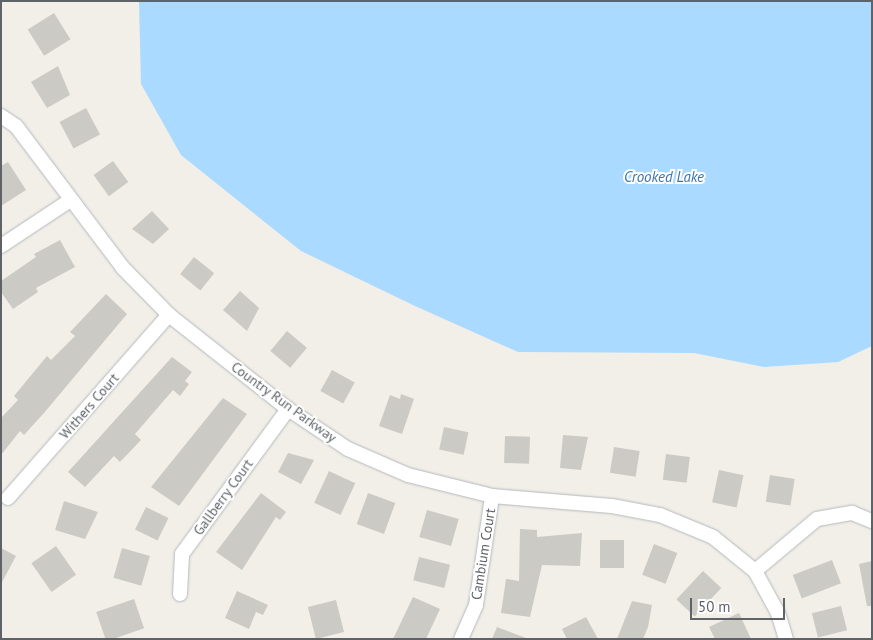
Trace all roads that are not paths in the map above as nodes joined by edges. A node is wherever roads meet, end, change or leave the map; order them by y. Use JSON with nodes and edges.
{"nodes":[{"id":1,"x":1,"y":116,"type":"edge"},
{"id":2,"x":69,"y":200,"type":"junction"},
{"id":3,"x":1,"y":246,"type":"edge"},
{"id":4,"x":169,"y":315,"type":"junction"},
{"id":5,"x":288,"y":408,"type":"junction"},
{"id":6,"x":492,"y":496,"type":"junction"},
{"id":7,"x":8,"y":498,"type":"dead end"},
{"id":8,"x":872,"y":520,"type":"edge"},
{"id":9,"x":755,"y":571,"type":"junction"},
{"id":10,"x":180,"y":594,"type":"dead end"},
{"id":11,"x":460,"y":639,"type":"edge"},
{"id":12,"x":786,"y":639,"type":"edge"}],
"edges":[{"from":1,"to":2,"type":"street","name":"Country Run Parkway"},
{"from":2,"to":3,"type":"street"},
{"from":2,"to":4,"type":"street","name":"Country Run Parkway"},
{"from":4,"to":5,"type":"street","name":"Country Run Parkway"},
{"from":4,"to":7,"type":"street","name":"Withers Court"},
{"from":5,"to":6,"type":"street","name":"Country Run Parkway"},
{"from":5,"to":10,"type":"street","name":"Gallberry Court"},
{"from":6,"to":9,"type":"street","name":"Country Run Parkway"},
{"from":6,"to":11,"type":"street","name":"Cambium Court"},
{"from":8,"to":9,"type":"street"},
{"from":9,"to":12,"type":"street","name":"Country Run Parkway"}]}
